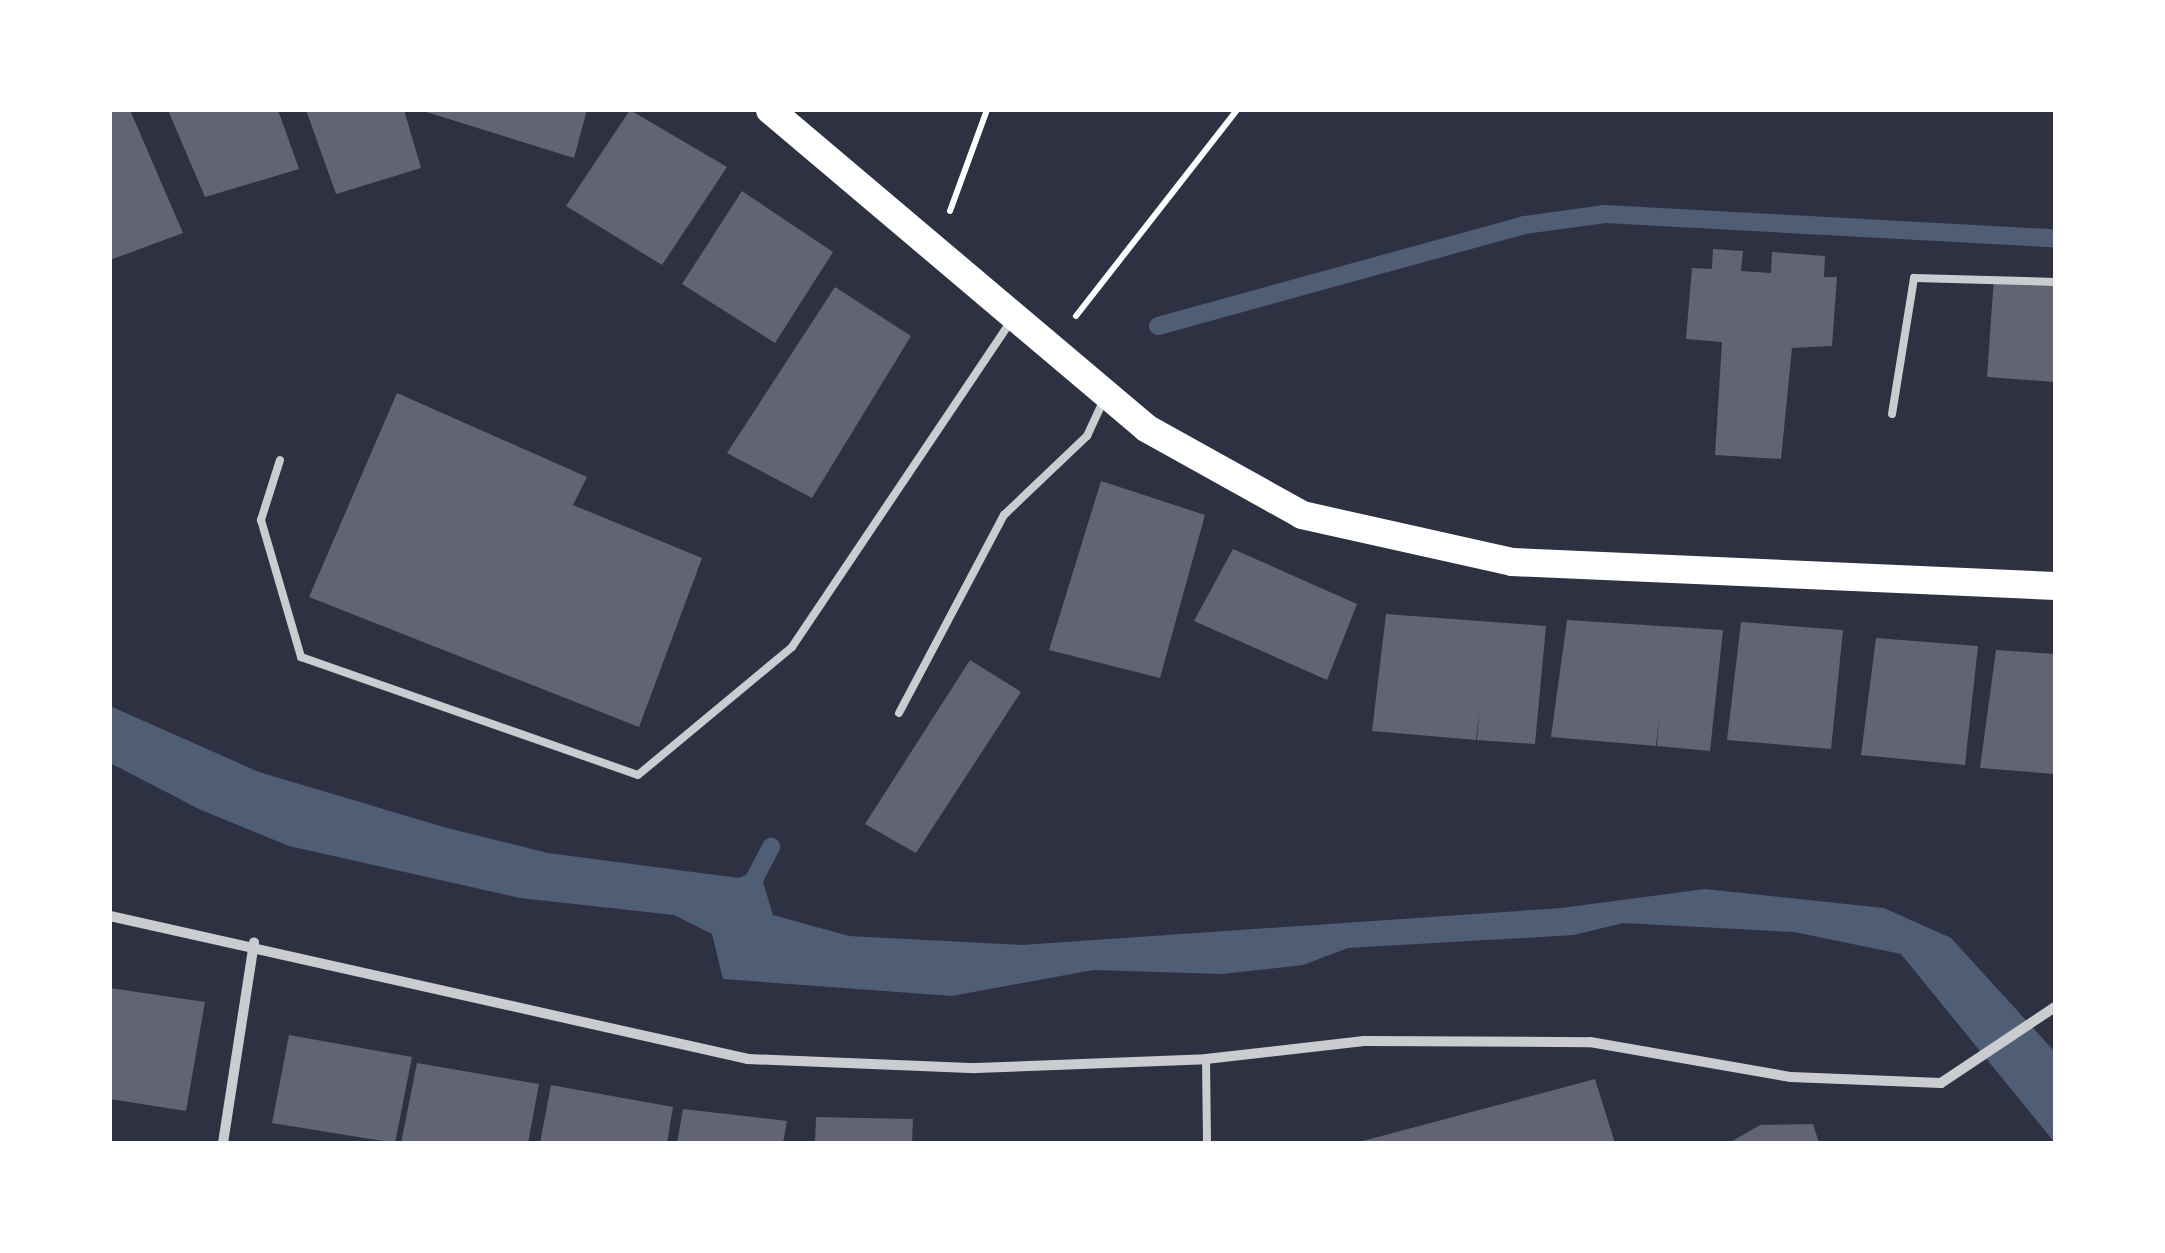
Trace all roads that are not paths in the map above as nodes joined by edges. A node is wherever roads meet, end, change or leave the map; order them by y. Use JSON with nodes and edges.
{"nodes":[{"id":1,"x":770,"y":110,"type":"edge"},
{"id":2,"x":2055,"y":282,"type":"edge"},
{"id":3,"x":1017,"y":312,"type":"junction"},
{"id":4,"x":1107,"y":393,"type":"junction"},
{"id":5,"x":1892,"y":414,"type":"dead end"},
{"id":6,"x":280,"y":460,"type":"dead end"},
{"id":7,"x":2055,"y":586,"type":"edge"},
{"id":8,"x":899,"y":713,"type":"dead end"},
{"id":9,"x":110,"y":916,"type":"edge"},
{"id":10,"x":254,"y":942,"type":"junction"},
{"id":11,"x":2055,"y":1007,"type":"edge"},
{"id":12,"x":1206,"y":1059,"type":"junction"},
{"id":13,"x":222,"y":1143,"type":"edge"},
{"id":14,"x":1207,"y":1143,"type":"edge"}],
"edges":[{"from":1,"to":3,"type":"highway"},
{"from":2,"to":5,"type":"lane"},
{"from":3,"to":4,"type":"highway"},
{"from":3,"to":6,"type":"lane"},
{"from":4,"to":7,"type":"highway"},
{"from":4,"to":8,"type":"lane"},
{"from":9,"to":10,"type":"street"},
{"from":10,"to":12,"type":"street"},
{"from":10,"to":13,"type":"street"},
{"from":11,"to":12,"type":"street"},
{"from":12,"to":14,"type":"lane"}]}
